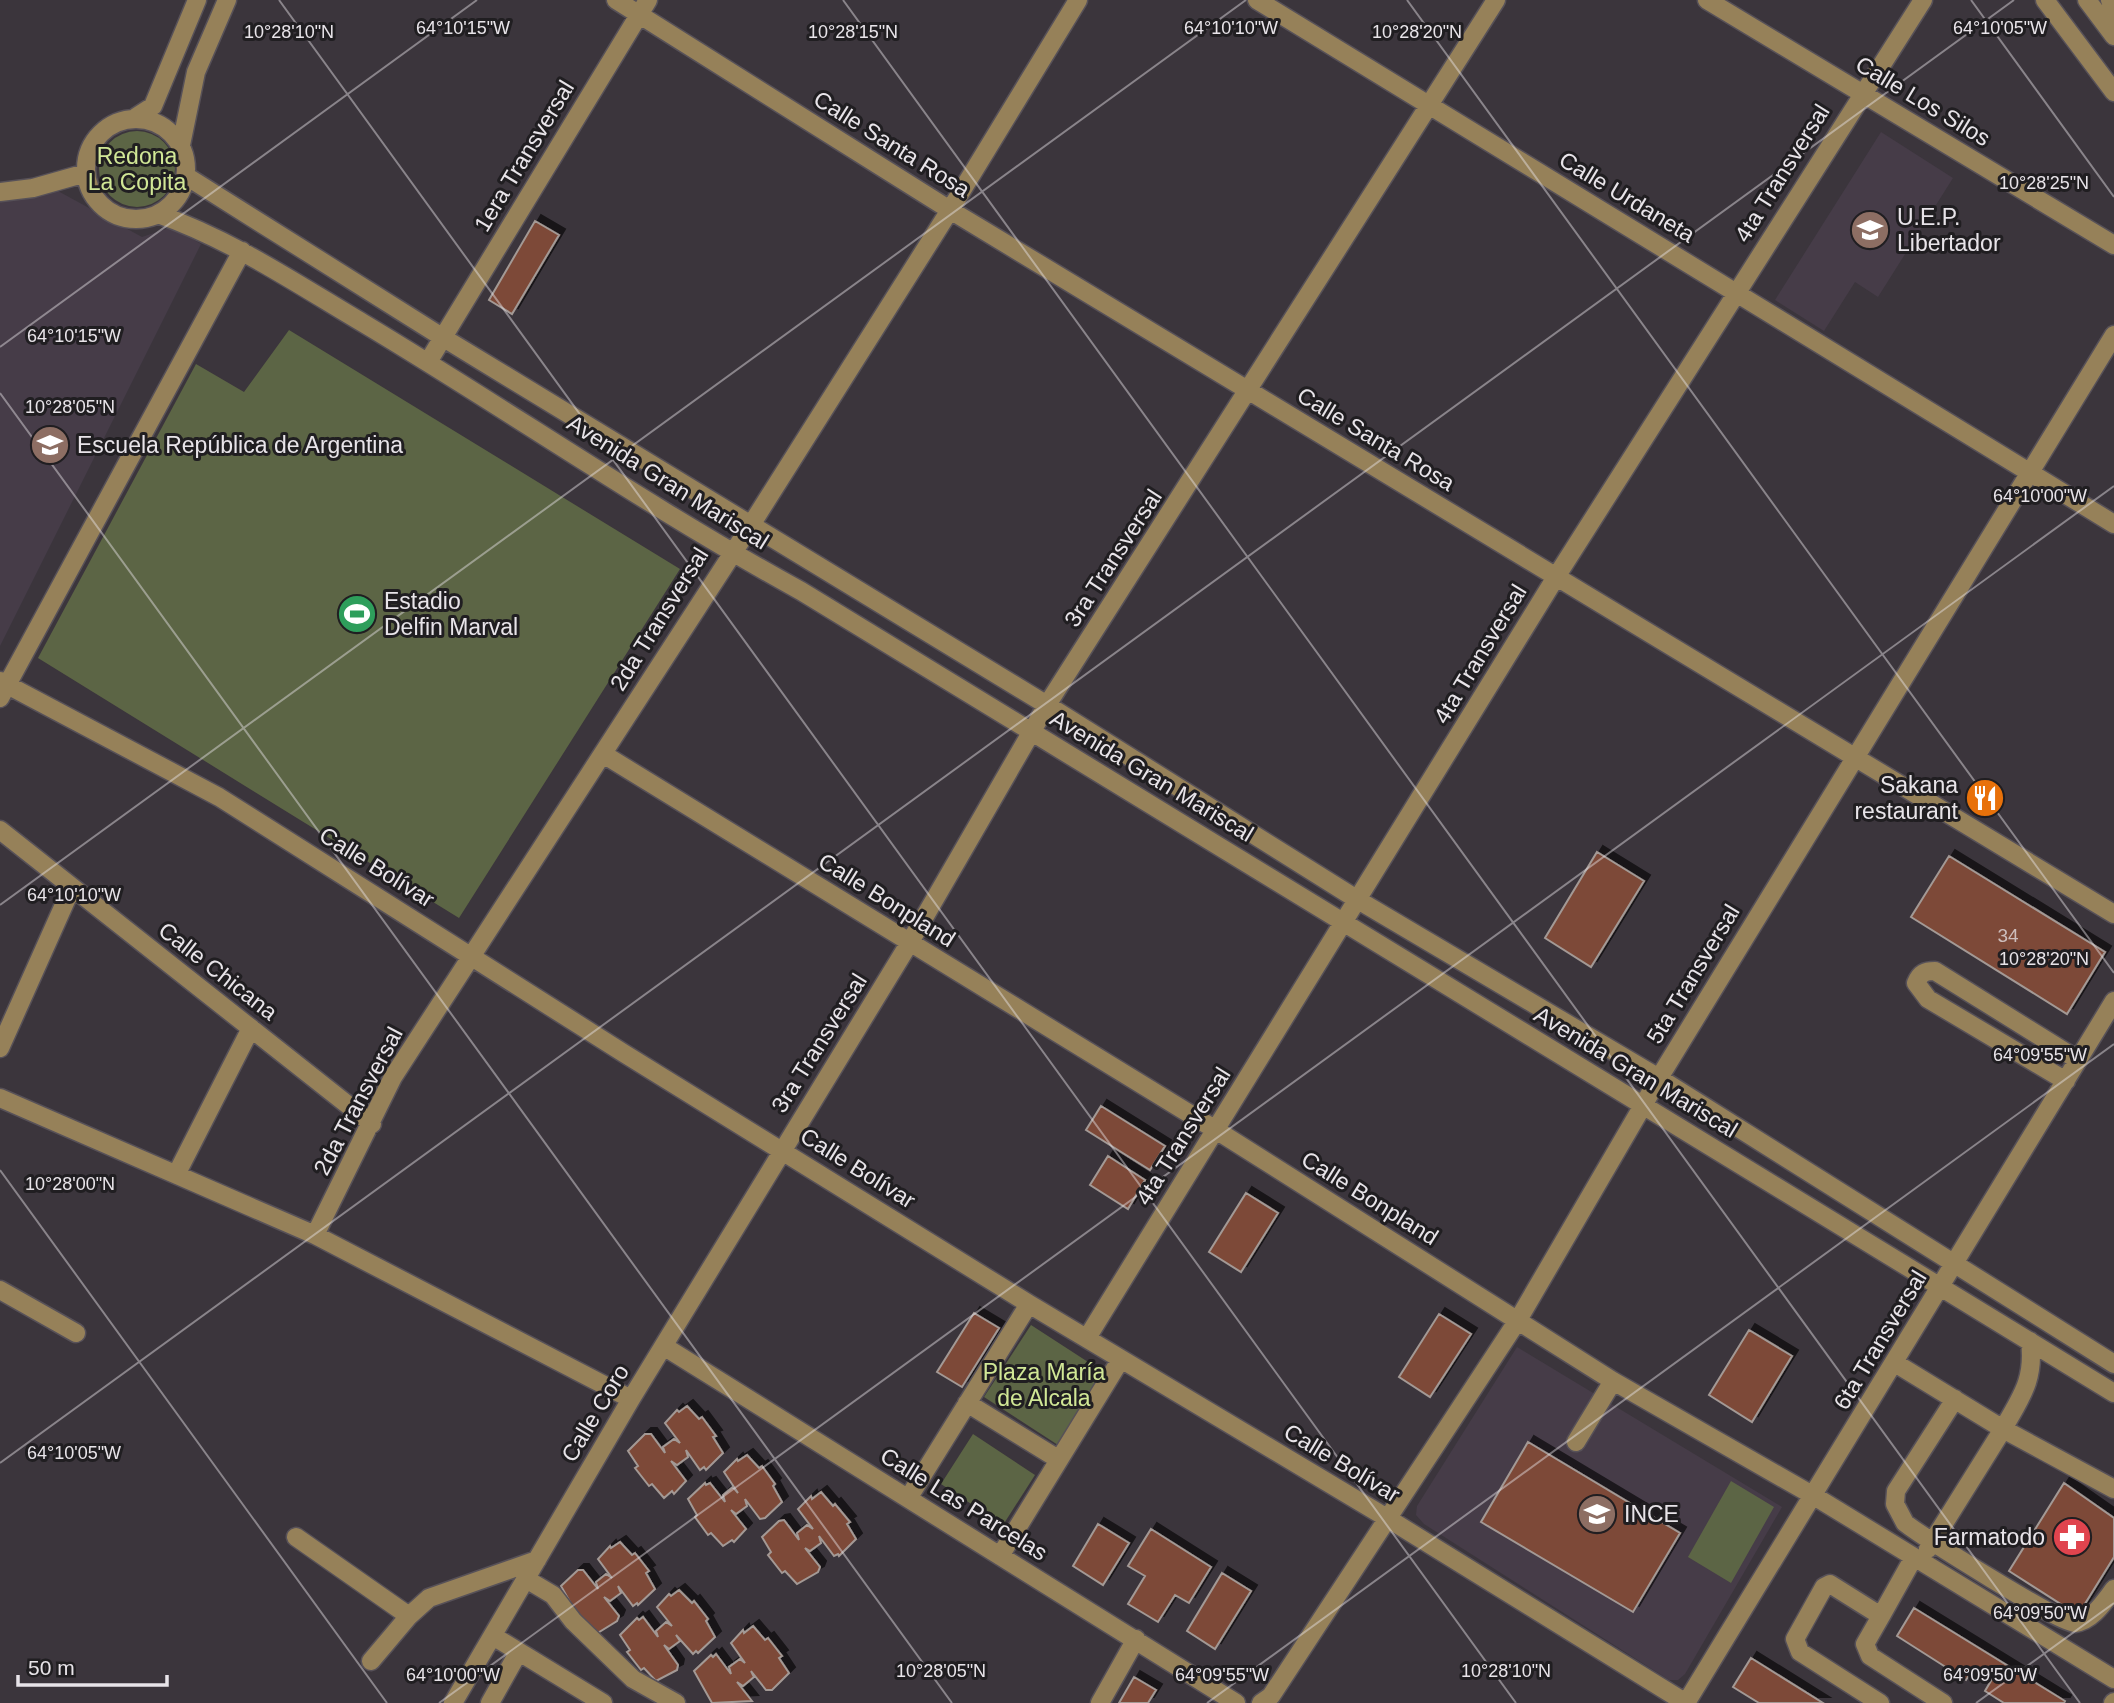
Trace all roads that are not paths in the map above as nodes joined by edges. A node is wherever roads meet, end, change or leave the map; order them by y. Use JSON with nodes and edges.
{"nodes":[{"id":1,"x":197,"y":0,"type":"edge"},
{"id":2,"x":227,"y":0,"type":"edge"},
{"id":3,"x":616,"y":0,"type":"edge"},
{"id":4,"x":1078,"y":0,"type":"edge"},
{"id":5,"x":1257,"y":0,"type":"edge"},
{"id":6,"x":1496,"y":0,"type":"edge"},
{"id":7,"x":1707,"y":0,"type":"edge"},
{"id":8,"x":1923,"y":0,"type":"edge"},
{"id":9,"x":2045,"y":0,"type":"edge"},
{"id":10,"x":2087,"y":0,"type":"edge"},
{"id":11,"x":2110,"y":0,"type":"edge"},
{"id":12,"x":643,"y":7,"type":"edge"},
{"id":13,"x":2114,"y":12,"type":"edge"},
{"id":14,"x":2114,"y":36,"type":"edge"},
{"id":15,"x":2114,"y":92,"type":"edge"},
{"id":16,"x":1861,"y":93,"type":"junction"},
{"id":17,"x":1431,"y":106,"type":"junction"},
{"id":18,"x":136,"y":117,"type":"junction"},
{"id":19,"x":181,"y":145,"type":"junction"},
{"id":20,"x":86,"y":173,"type":"junction"},
{"id":21,"x":186,"y":176,"type":"junction"},
{"id":22,"x":0,"y":192,"type":"edge"},
{"id":23,"x":950,"y":210,"type":"junction"},
{"id":24,"x":158,"y":214,"type":"junction"},
{"id":25,"x":2114,"y":245,"type":"edge"},
{"id":26,"x":242,"y":251,"type":"junction"},
{"id":27,"x":1736,"y":292,"type":"junction"},
{"id":28,"x":2114,"y":335,"type":"edge"},
{"id":29,"x":442,"y":337,"type":"junction"},
{"id":30,"x":428,"y":362,"type":"junction"},
{"id":31,"x":1249,"y":391,"type":"junction"},
{"id":32,"x":2029,"y":471,"type":"junction"},
{"id":33,"x":2114,"y":524,"type":"edge"},
{"id":34,"x":751,"y":525,"type":"junction"},
{"id":35,"x":731,"y":552,"type":"junction"},
{"id":36,"x":1556,"y":577,"type":"junction"},
{"id":37,"x":3,"y":688,"type":"edge"},
{"id":38,"x":1047,"y":705,"type":"junction"},
{"id":39,"x":1032,"y":732,"type":"junction"},
{"id":40,"x":603,"y":754,"type":"junction"},
{"id":41,"x":1855,"y":756,"type":"junction"},
{"id":42,"x":0,"y":830,"type":"edge"},
{"id":43,"x":72,"y":887,"type":"junction"},
{"id":44,"x":1358,"y":900,"type":"junction"},
{"id":45,"x":2114,"y":914,"type":"edge"},
{"id":46,"x":1345,"y":922,"type":"junction"},
{"id":47,"x":910,"y":943,"type":"junction"},
{"id":48,"x":472,"y":956,"type":"junction"},
{"id":49,"x":2114,"y":1001,"type":"edge"},
{"id":50,"x":251,"y":1028,"type":"junction"},
{"id":51,"x":0,"y":1048,"type":"edge"},
{"id":52,"x":2078,"y":1060,"type":"junction"},
{"id":53,"x":1659,"y":1078,"type":"junction"},
{"id":54,"x":2066,"y":1081,"type":"junction"},
{"id":55,"x":0,"y":1098,"type":"edge"},
{"id":56,"x":1644,"y":1106,"type":"junction"},
{"id":57,"x":372,"y":1124,"type":"junction"},
{"id":58,"x":1216,"y":1130,"type":"junction"},
{"id":59,"x":782,"y":1149,"type":"junction"},
{"id":60,"x":177,"y":1173,"type":"junction"},
{"id":61,"x":315,"y":1235,"type":"junction"},
{"id":62,"x":1954,"y":1265,"type":"junction"},
{"id":63,"x":1941,"y":1286,"type":"junction"},
{"id":64,"x":0,"y":1290,"type":"edge"},
{"id":65,"x":1029,"y":1304,"type":"junction"},
{"id":66,"x":1518,"y":1320,"type":"junction"},
{"id":67,"x":76,"y":1333,"type":"dead end"},
{"id":68,"x":1087,"y":1338,"type":"junction"},
{"id":69,"x":2031,"y":1341,"type":"junction"},
{"id":70,"x":665,"y":1347,"type":"junction"},
{"id":71,"x":1121,"y":1359,"type":"junction"},
{"id":72,"x":1895,"y":1363,"type":"junction"},
{"id":73,"x":2114,"y":1364,"type":"edge"},
{"id":74,"x":1613,"y":1381,"type":"junction"},
{"id":75,"x":2114,"y":1393,"type":"edge"},
{"id":76,"x":631,"y":1399,"type":"junction"},
{"id":77,"x":1955,"y":1399,"type":"junction"},
{"id":78,"x":967,"y":1403,"type":"junction"},
{"id":79,"x":2003,"y":1429,"type":"junction"},
{"id":80,"x":1576,"y":1442,"type":"dead end"},
{"id":81,"x":1058,"y":1459,"type":"junction"},
{"id":82,"x":2114,"y":1489,"type":"edge"},
{"id":83,"x":1814,"y":1496,"type":"junction"},
{"id":84,"x":909,"y":1497,"type":"junction"},
{"id":85,"x":1387,"y":1518,"type":"junction"},
{"id":86,"x":296,"y":1537,"type":"dead end"},
{"id":87,"x":1934,"y":1540,"type":"junction"},
{"id":88,"x":1000,"y":1556,"type":"junction"},
{"id":89,"x":1917,"y":1559,"type":"junction"},
{"id":90,"x":537,"y":1560,"type":"junction"},
{"id":91,"x":526,"y":1579,"type":"junction"},
{"id":92,"x":2114,"y":1589,"type":"edge"},
{"id":93,"x":409,"y":1616,"type":"junction"},
{"id":94,"x":1881,"y":1616,"type":"junction"},
{"id":95,"x":493,"y":1636,"type":"junction"},
{"id":96,"x":1136,"y":1639,"type":"junction"},
{"id":97,"x":518,"y":1653,"type":"junction"},
{"id":98,"x":371,"y":1661,"type":"dead end"},
{"id":99,"x":2114,"y":1679,"type":"edge"},
{"id":100,"x":453,"y":1703,"type":"edge"},
{"id":101,"x":490,"y":1703,"type":"edge"},
{"id":102,"x":603,"y":1703,"type":"edge"},
{"id":103,"x":676,"y":1703,"type":"edge"},
{"id":104,"x":1100,"y":1703,"type":"edge"},
{"id":105,"x":1236,"y":1703,"type":"edge"},
{"id":106,"x":1261,"y":1703,"type":"edge"},
{"id":107,"x":1686,"y":1703,"type":"edge"},
{"id":108,"x":1880,"y":1703,"type":"edge"},
{"id":109,"x":1943,"y":1703,"type":"edge"}],
"edges":[{"from":1,"to":18,"type":"street"},
{"from":2,"to":19,"type":"street"},
{"from":3,"to":12,"type":"street","name":"Calle Santa Rosa"},
{"from":4,"to":23,"type":"street","name":"2da Transversal"},
{"from":5,"to":17,"type":"street","name":"Calle Urdaneta"},
{"from":6,"to":17,"type":"street","name":"3ra Transversal"},
{"from":7,"to":16,"type":"street","name":"Calle Los Silos"},
{"from":8,"to":16,"type":"street","name":"4ta Transversal"},
{"from":9,"to":15,"type":"street"},
{"from":10,"to":14,"type":"street"},
{"from":11,"to":13,"type":"street"},
{"from":12,"to":23,"type":"street","name":"Calle Santa Rosa"},
{"from":12,"to":29,"type":"street","name":"1era Transversal"},
{"from":16,"to":25,"type":"street","name":"Calle Los Silos"},
{"from":16,"to":27,"type":"street","name":"4ta Transversal"},
{"from":17,"to":27,"type":"street","name":"Calle Urdaneta"},
{"from":17,"to":31,"type":"street","name":"3ra Transversal"},
{"from":18,"to":19,"type":"street"},
{"from":18,"to":20,"type":"street"},
{"from":19,"to":21,"type":"street"},
{"from":20,"to":22,"type":"street"},
{"from":20,"to":24,"type":"street"},
{"from":21,"to":24,"type":"street"},
{"from":21,"to":29,"type":"street","name":"Avenida Gran Mariscal"},
{"from":23,"to":31,"type":"street","name":"Calle Santa Rosa"},
{"from":23,"to":34,"type":"street","name":"2da Transversal"},
{"from":24,"to":26,"type":"street","name":"Avenida Gran Mariscal"},
{"from":26,"to":30,"type":"street","name":"Avenida Gran Mariscal"},
{"from":26,"to":37,"type":"street"},
{"from":27,"to":32,"type":"street","name":"Calle Urdaneta"},
{"from":27,"to":36,"type":"street","name":"4ta Transversal"},
{"from":28,"to":32,"type":"street","name":"5ta Transversal"},
{"from":29,"to":30,"type":"street","name":"1era Transversal"},
{"from":29,"to":34,"type":"street","name":"Avenida Gran Mariscal"},
{"from":30,"to":35,"type":"street","name":"Avenida Gran Mariscal"},
{"from":31,"to":36,"type":"street","name":"Calle Santa Rosa"},
{"from":31,"to":38,"type":"street","name":"3ra Transversal"},
{"from":32,"to":33,"type":"street","name":"Calle Urdaneta"},
{"from":32,"to":41,"type":"street","name":"5ta Transversal"},
{"from":34,"to":35,"type":"street","name":"2da Transversal"},
{"from":34,"to":38,"type":"street","name":"Avenida Gran Mariscal"},
{"from":35,"to":39,"type":"street","name":"Avenida Gran Mariscal"},
{"from":35,"to":40,"type":"street","name":"2da Transversal"},
{"from":36,"to":41,"type":"street","name":"Calle Santa Rosa"},
{"from":36,"to":44,"type":"street","name":"4ta Transversal"},
{"from":37,"to":48,"type":"street","name":"Calle Bolívar"},
{"from":38,"to":39,"type":"street","name":"3ra Transversal"},
{"from":38,"to":44,"type":"street","name":"Avenida Gran Mariscal"},
{"from":39,"to":46,"type":"street","name":"Avenida Gran Mariscal"},
{"from":39,"to":47,"type":"street","name":"3ra Transversal"},
{"from":40,"to":47,"type":"street","name":"Calle Bonpland"},
{"from":40,"to":48,"type":"street","name":"2da Transversal"},
{"from":41,"to":45,"type":"street","name":"Calle Santa Rosa"},
{"from":41,"to":53,"type":"street","name":"5ta Transversal"},
{"from":42,"to":43,"type":"street","name":"Calle Chicana"},
{"from":43,"to":50,"type":"street","name":"Calle Chicana"},
{"from":43,"to":51,"type":"street"},
{"from":44,"to":46,"type":"street","name":"4ta Transversal"},
{"from":44,"to":53,"type":"street","name":"Avenida Gran Mariscal"},
{"from":46,"to":56,"type":"street","name":"Avenida Gran Mariscal"},
{"from":46,"to":58,"type":"street","name":"4ta Transversal"},
{"from":47,"to":58,"type":"street","name":"Calle Bonpland"},
{"from":47,"to":59,"type":"street","name":"3ra Transversal"},
{"from":48,"to":57,"type":"street","name":"2da Transversal"},
{"from":48,"to":59,"type":"street","name":"Calle Bolívar"},
{"from":49,"to":52,"type":"street","name":"6ta Transversal"},
{"from":50,"to":57,"type":"street","name":"Calle Chicana"},
{"from":50,"to":60,"type":"street"},
{"from":52,"to":54,"type":"street","name":"6ta Transversal"},
{"from":52,"to":54,"type":"street"},
{"from":53,"to":56,"type":"street","name":"5ta Transversal"},
{"from":53,"to":62,"type":"street","name":"Avenida Gran Mariscal"},
{"from":54,"to":62,"type":"street","name":"6ta Transversal"},
{"from":55,"to":60,"type":"street"},
{"from":56,"to":63,"type":"street","name":"Avenida Gran Mariscal"},
{"from":56,"to":66,"type":"street","name":"5ta Transversal"},
{"from":57,"to":61,"type":"street","name":"2da Transversal"},
{"from":58,"to":66,"type":"street","name":"Calle Bonpland"},
{"from":58,"to":68,"type":"street","name":"4ta Transversal"},
{"from":59,"to":65,"type":"street","name":"Calle Bolívar"},
{"from":59,"to":70,"type":"street","name":"Calle Coro"},
{"from":60,"to":61,"type":"street"},
{"from":61,"to":76,"type":"street"},
{"from":62,"to":63,"type":"street","name":"6ta Transversal"},
{"from":62,"to":73,"type":"street","name":"Avenida Gran Mariscal"},
{"from":63,"to":69,"type":"street","name":"Avenida Gran Mariscal"},
{"from":63,"to":72,"type":"street","name":"6ta Transversal"},
{"from":64,"to":67,"type":"street"},
{"from":65,"to":68,"type":"street","name":"Calle Bolívar"},
{"from":65,"to":78,"type":"street"},
{"from":66,"to":74,"type":"street","name":"Calle Bonpland"},
{"from":66,"to":85,"type":"street","name":"5ta Transversal"},
{"from":68,"to":71,"type":"street","name":"Calle Bolívar"},
{"from":69,"to":75,"type":"street","name":"Avenida Gran Mariscal"},
{"from":69,"to":79,"type":"street"},
{"from":70,"to":76,"type":"street","name":"Calle Coro"},
{"from":70,"to":84,"type":"street","name":"Calle Las Parcelas"},
{"from":71,"to":81,"type":"street"},
{"from":71,"to":85,"type":"street","name":"Calle Bolívar"},
{"from":72,"to":77,"type":"street"},
{"from":72,"to":83,"type":"street","name":"6ta Transversal"},
{"from":74,"to":80,"type":"street"},
{"from":74,"to":83,"type":"street","name":"Calle Bonpland"},
{"from":76,"to":90,"type":"street","name":"Calle Coro"},
{"from":77,"to":79,"type":"street"},
{"from":77,"to":87,"type":"street"},
{"from":78,"to":81,"type":"street"},
{"from":78,"to":84,"type":"street"},
{"from":79,"to":82,"type":"street"},
{"from":79,"to":87,"type":"street"},
{"from":81,"to":88,"type":"street"},
{"from":83,"to":89,"type":"street","name":"Calle Bonpland"},
{"from":83,"to":107,"type":"street","name":"6ta Transversal"},
{"from":84,"to":88,"type":"street","name":"Calle Las Parcelas"},
{"from":85,"to":106,"type":"street","name":"5ta Transversal"},
{"from":85,"to":107,"type":"street","name":"Calle Bolívar"},
{"from":86,"to":93,"type":"street"},
{"from":87,"to":89,"type":"street"},
{"from":87,"to":92,"type":"street"},
{"from":88,"to":96,"type":"street","name":"Calle Las Parcelas"},
{"from":89,"to":94,"type":"street"},
{"from":89,"to":99,"type":"street","name":"Calle Bonpland"},
{"from":90,"to":91,"type":"street","name":"Calle Coro"},
{"from":90,"to":93,"type":"street"},
{"from":91,"to":95,"type":"street","name":"Calle Coro"},
{"from":91,"to":103,"type":"street"},
{"from":93,"to":98,"type":"street"},
{"from":94,"to":108,"type":"street"},
{"from":94,"to":109,"type":"street"},
{"from":95,"to":97,"type":"street"},
{"from":95,"to":100,"type":"street","name":"Calle Coro"},
{"from":96,"to":104,"type":"street"},
{"from":96,"to":105,"type":"street","name":"Calle Las Parcelas"},
{"from":97,"to":101,"type":"street"},
{"from":97,"to":102,"type":"street"}]}
